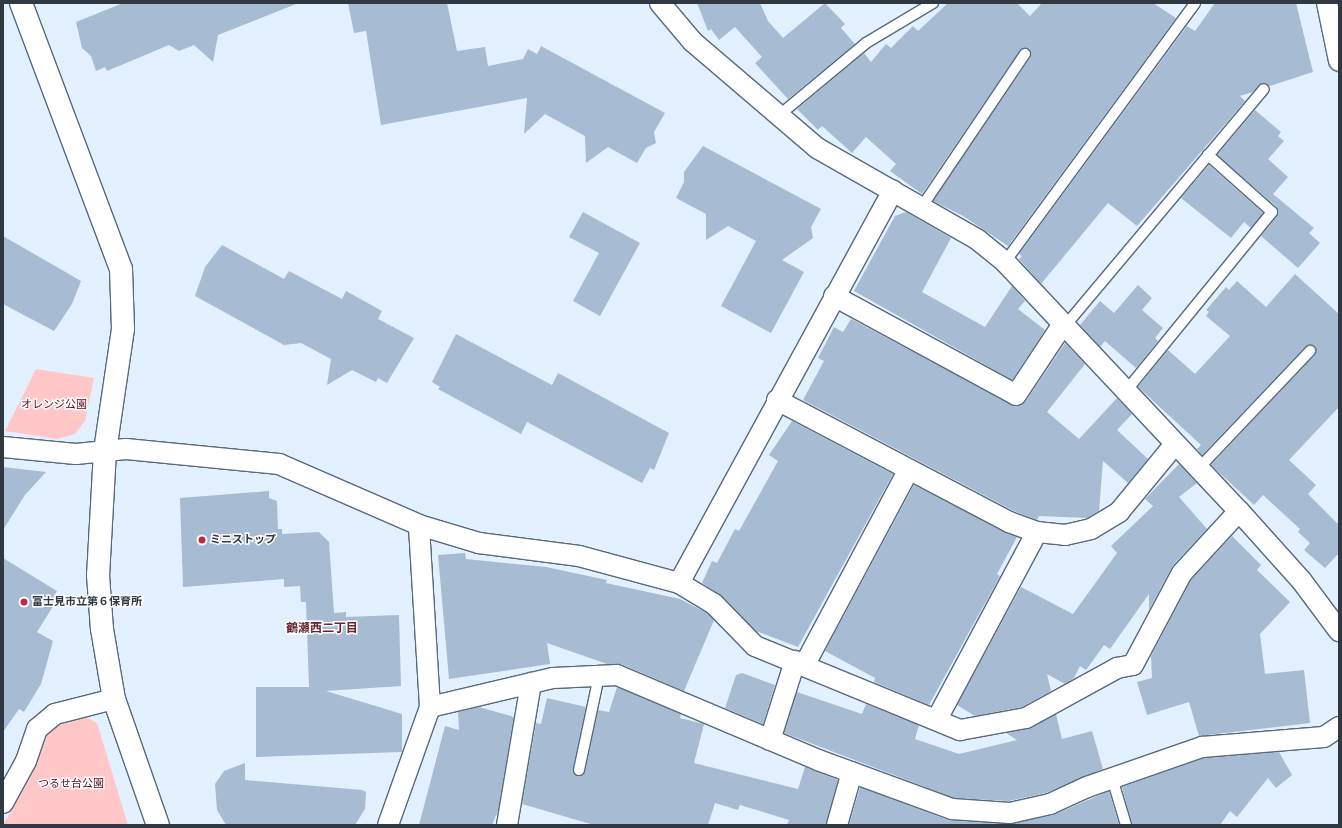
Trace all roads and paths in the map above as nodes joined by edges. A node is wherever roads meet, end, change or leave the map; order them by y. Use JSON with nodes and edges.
{"nodes":[{"id":1,"x":21,"y":3,"type":"edge"},
{"id":2,"x":660,"y":3,"type":"edge"},
{"id":3,"x":933,"y":3,"type":"edge"},
{"id":4,"x":1195,"y":3,"type":"edge"},
{"id":5,"x":1327,"y":3,"type":"edge"},
{"id":6,"x":1336,"y":27,"type":"edge"},
{"id":7,"x":1025,"y":54,"type":"dead end"},
{"id":8,"x":1339,"y":61,"type":"edge"},
{"id":9,"x":1264,"y":89,"type":"dead end"},
{"id":10,"x":777,"y":117,"type":"junction"},
{"id":11,"x":1208,"y":155,"type":"junction"},
{"id":12,"x":893,"y":190,"type":"junction"},
{"id":13,"x":921,"y":208,"type":"junction"},
{"id":14,"x":1005,"y":262,"type":"junction"},
{"id":15,"x":834,"y":296,"type":"junction"},
{"id":16,"x":1064,"y":325,"type":"junction"},
{"id":17,"x":1310,"y":351,"type":"dead end"},
{"id":18,"x":1126,"y":391,"type":"junction"},
{"id":19,"x":777,"y":400,"type":"junction"},
{"id":20,"x":1175,"y":444,"type":"junction"},
{"id":21,"x":3,"y":447,"type":"edge"},
{"id":22,"x":105,"y":451,"type":"junction"},
{"id":23,"x":1198,"y":469,"type":"junction"},
{"id":24,"x":908,"y":471,"type":"junction"},
{"id":25,"x":1239,"y":511,"type":"junction"},
{"id":26,"x":419,"y":525,"type":"junction"},
{"id":27,"x":1037,"y":532,"type":"junction"},
{"id":28,"x":679,"y":583,"type":"junction"},
{"id":29,"x":1339,"y":631,"type":"edge"},
{"id":30,"x":800,"y":662,"type":"junction"},
{"id":31,"x":599,"y":676,"type":"junction"},
{"id":32,"x":531,"y":683,"type":"junction"},
{"id":33,"x":114,"y":699,"type":"junction"},
{"id":34,"x":430,"y":707,"type":"junction"},
{"id":35,"x":937,"y":718,"type":"junction"},
{"id":36,"x":1339,"y":727,"type":"edge"},
{"id":37,"x":770,"y":740,"type":"junction"},
{"id":38,"x":579,"y":770,"type":"dead end"},
{"id":39,"x":852,"y":772,"type":"junction"},
{"id":40,"x":1112,"y":778,"type":"junction"},
{"id":41,"x":3,"y":803,"type":"edge"},
{"id":42,"x":512,"y":824,"type":"edge"},
{"id":43,"x":158,"y":825,"type":"edge"},
{"id":44,"x":388,"y":825,"type":"edge"},
{"id":45,"x":837,"y":825,"type":"edge"},
{"id":46,"x":1126,"y":825,"type":"edge"}],
"edges":[{"from":1,"to":22,"type":"street"},
{"from":2,"to":10,"type":"street"},
{"from":3,"to":10,"type":"lane"},
{"from":4,"to":14,"type":"lane"},
{"from":5,"to":6,"type":"street"},
{"from":6,"to":8,"type":"street"},
{"from":7,"to":13,"type":"lane"},
{"from":9,"to":11,"type":"lane"},
{"from":10,"to":12,"type":"street"},
{"from":11,"to":16,"type":"lane"},
{"from":11,"to":18,"type":"lane"},
{"from":12,"to":13,"type":"street"},
{"from":12,"to":15,"type":"street"},
{"from":13,"to":14,"type":"street"},
{"from":14,"to":16,"type":"street"},
{"from":15,"to":16,"type":"street"},
{"from":15,"to":19,"type":"street"},
{"from":16,"to":18,"type":"street"},
{"from":17,"to":23,"type":"lane"},
{"from":18,"to":20,"type":"street"},
{"from":19,"to":24,"type":"street"},
{"from":19,"to":28,"type":"street"},
{"from":20,"to":23,"type":"street"},
{"from":20,"to":27,"type":"street"},
{"from":21,"to":22,"type":"street"},
{"from":22,"to":26,"type":"street"},
{"from":22,"to":33,"type":"street"},
{"from":23,"to":25,"type":"street"},
{"from":24,"to":27,"type":"street"},
{"from":24,"to":30,"type":"street"},
{"from":25,"to":29,"type":"street"},
{"from":25,"to":35,"type":"street"},
{"from":26,"to":28,"type":"street"},
{"from":26,"to":34,"type":"street"},
{"from":27,"to":35,"type":"street"},
{"from":28,"to":30,"type":"street"},
{"from":30,"to":35,"type":"street"},
{"from":30,"to":37,"type":"street"},
{"from":31,"to":32,"type":"street"},
{"from":31,"to":37,"type":"street"},
{"from":31,"to":38,"type":"lane"},
{"from":32,"to":34,"type":"street"},
{"from":32,"to":42,"type":"street"},
{"from":33,"to":41,"type":"street"},
{"from":33,"to":43,"type":"street"},
{"from":34,"to":44,"type":"street"},
{"from":36,"to":40,"type":"street"},
{"from":37,"to":39,"type":"street"},
{"from":39,"to":40,"type":"street"},
{"from":39,"to":45,"type":"street"},
{"from":40,"to":46,"type":"lane"}]}
